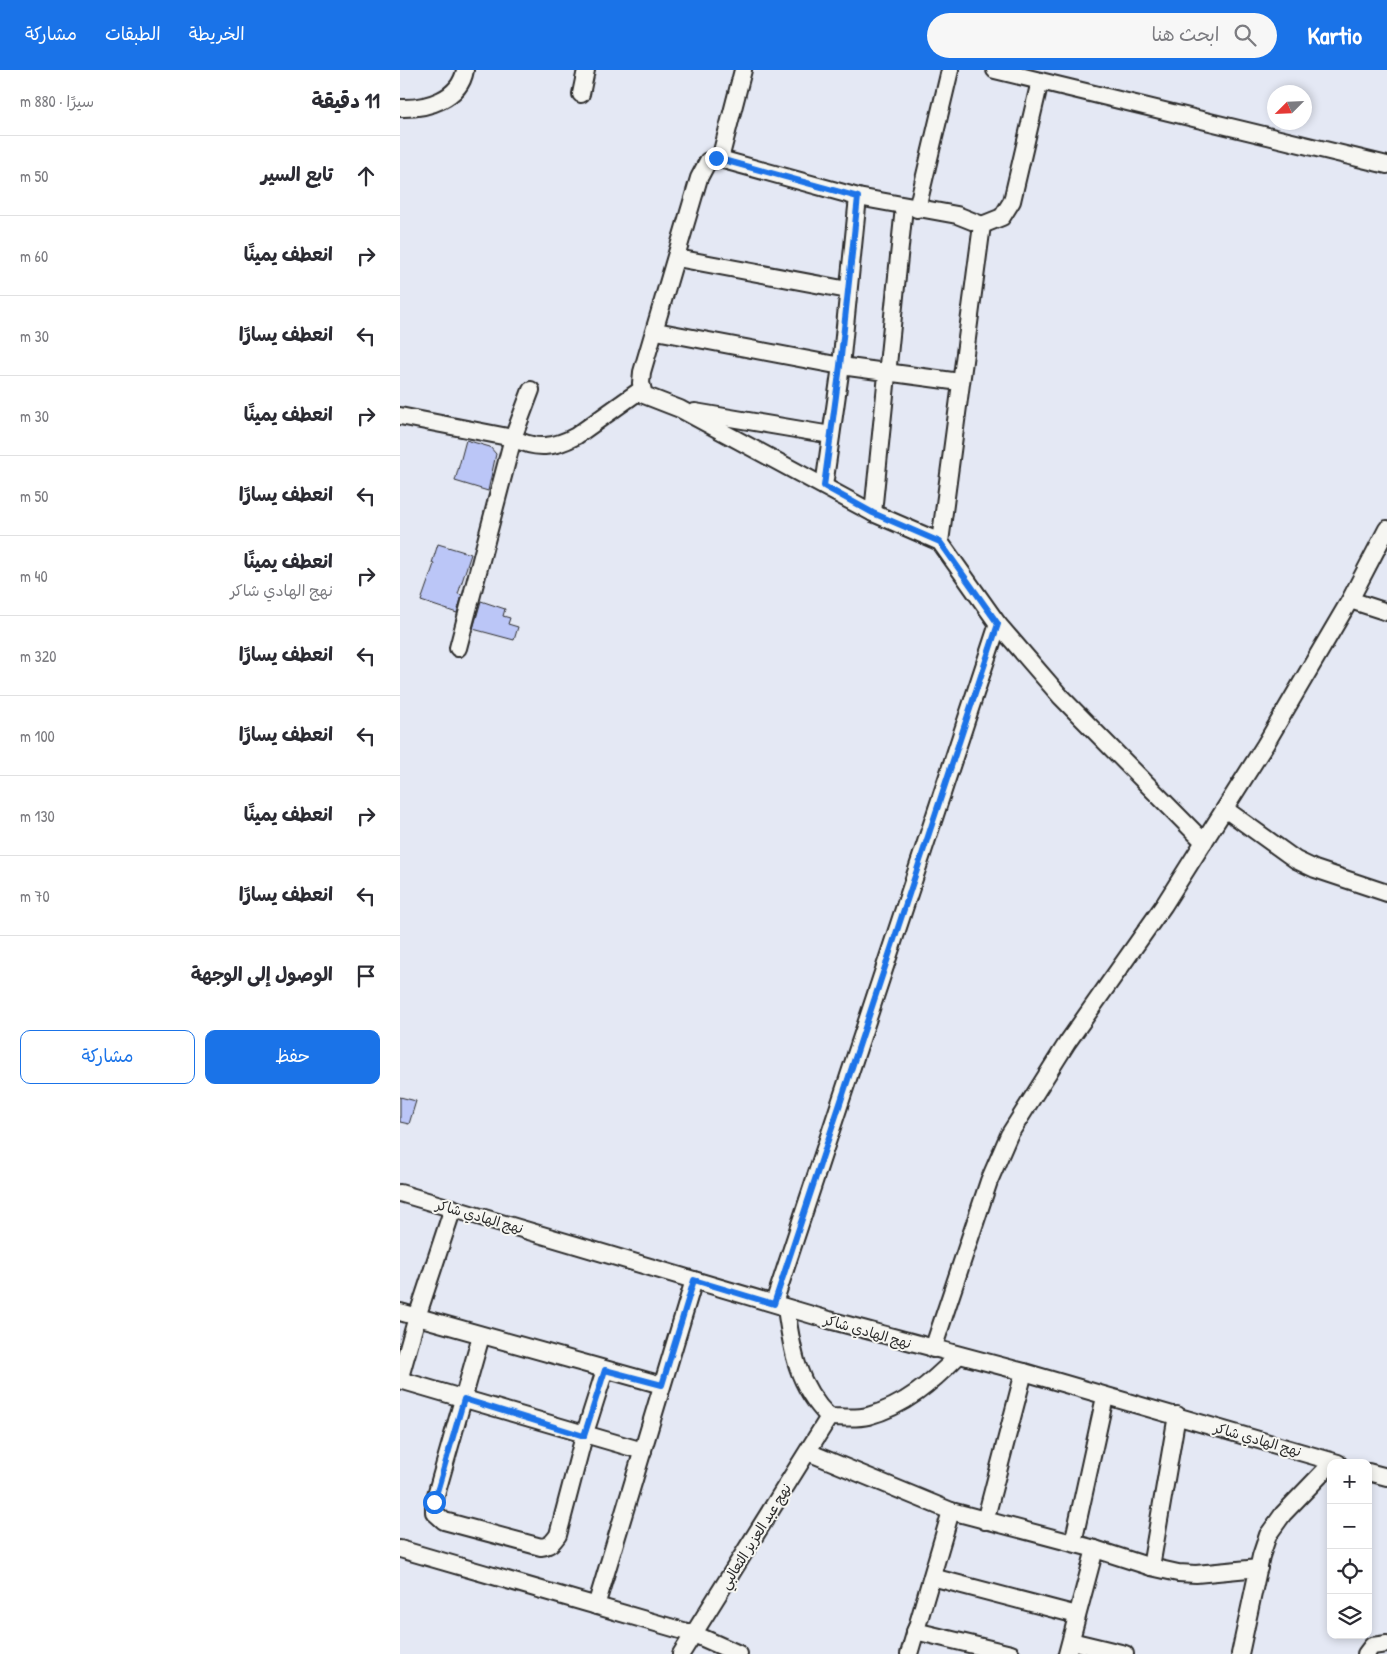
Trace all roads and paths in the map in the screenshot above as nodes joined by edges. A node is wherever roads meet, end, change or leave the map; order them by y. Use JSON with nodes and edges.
{"nodes":[{"id":1,"x":465,"y":70,"type":"edge"},
{"id":2,"x":586,"y":70,"type":"edge"},
{"id":3,"x":743,"y":70,"type":"edge"},
{"id":4,"x":950,"y":70,"type":"edge"},
{"id":5,"x":995,"y":70,"type":"edge"},
{"id":6,"x":1040,"y":81,"type":"junction"},
{"id":7,"x":581,"y":94,"type":"dead end"},
{"id":8,"x":400,"y":108,"type":"edge"},
{"id":9,"x":720,"y":159,"type":"junction"},
{"id":10,"x":1387,"y":165,"type":"edge"},
{"id":11,"x":858,"y":197,"type":"junction"},
{"id":12,"x":910,"y":208,"type":"junction"},
{"id":13,"x":982,"y":225,"type":"junction"},
{"id":14,"x":677,"y":258,"type":"junction"},
{"id":15,"x":848,"y":290,"type":"junction"},
{"id":16,"x":656,"y":331,"type":"junction"},
{"id":17,"x":840,"y":366,"type":"junction"},
{"id":18,"x":886,"y":372,"type":"junction"},
{"id":19,"x":960,"y":382,"type":"junction"},
{"id":20,"x":642,"y":389,"type":"junction"},
{"id":21,"x":531,"y":390,"type":"dead end"},
{"id":22,"x":680,"y":409,"type":"junction"},
{"id":23,"x":400,"y":416,"type":"edge"},
{"id":24,"x":831,"y":435,"type":"junction"},
{"id":25,"x":513,"y":438,"type":"junction"},
{"id":26,"x":824,"y":486,"type":"junction"},
{"id":27,"x":873,"y":513,"type":"junction"},
{"id":28,"x":1387,"y":529,"type":"edge"},
{"id":29,"x":940,"y":542,"type":"junction"},
{"id":30,"x":1350,"y":600,"type":"junction"},
{"id":31,"x":1387,"y":612,"type":"edge"},
{"id":32,"x":998,"y":624,"type":"junction"},
{"id":33,"x":458,"y":648,"type":"dead end"},
{"id":34,"x":1225,"y":809,"type":"junction"},
{"id":35,"x":1204,"y":842,"type":"junction"},
{"id":36,"x":1387,"y":893,"type":"edge"},
{"id":37,"x":400,"y":1193,"type":"edge"},
{"id":38,"x":452,"y":1208,"type":"junction"},
{"id":39,"x":694,"y":1280,"type":"junction"},
{"id":40,"x":780,"y":1306,"type":"junction"},
{"id":41,"x":400,"y":1312,"type":"edge"},
{"id":42,"x":417,"y":1318,"type":"junction"},
{"id":43,"x":481,"y":1336,"type":"junction"},
{"id":44,"x":933,"y":1349,"type":"junction"},
{"id":45,"x":958,"y":1356,"type":"junction"},
{"id":46,"x":605,"y":1370,"type":"junction"},
{"id":47,"x":1024,"y":1372,"type":"junction"},
{"id":48,"x":400,"y":1379,"type":"edge"},
{"id":49,"x":662,"y":1385,"type":"junction"},
{"id":50,"x":1105,"y":1397,"type":"junction"},
{"id":51,"x":464,"y":1399,"type":"junction"},
{"id":52,"x":1177,"y":1415,"type":"junction"},
{"id":53,"x":829,"y":1417,"type":"junction"},
{"id":54,"x":584,"y":1436,"type":"junction"},
{"id":55,"x":643,"y":1451,"type":"junction"},
{"id":56,"x":808,"y":1452,"type":"junction"},
{"id":57,"x":1327,"y":1461,"type":"edge"},
{"id":58,"x":1327,"y":1469,"type":"edge"},
{"id":59,"x":1372,"y":1473,"type":"edge"},
{"id":60,"x":1387,"y":1477,"type":"edge"},
{"id":61,"x":951,"y":1511,"type":"junction"},
{"id":62,"x":985,"y":1521,"type":"junction"},
{"id":63,"x":1073,"y":1543,"type":"junction"},
{"id":64,"x":400,"y":1549,"type":"edge"},
{"id":65,"x":1096,"y":1549,"type":"junction"},
{"id":66,"x":1151,"y":1567,"type":"junction"},
{"id":67,"x":1259,"y":1568,"type":"junction"},
{"id":68,"x":932,"y":1577,"type":"junction"},
{"id":69,"x":596,"y":1606,"type":"junction"},
{"id":70,"x":1077,"y":1615,"type":"junction"},
{"id":71,"x":916,"y":1631,"type":"junction"},
{"id":72,"x":694,"y":1634,"type":"junction"},
{"id":73,"x":1387,"y":1644,"type":"edge"},
{"id":74,"x":1069,"y":1648,"type":"edge"},
{"id":75,"x":681,"y":1654,"type":"edge"},
{"id":76,"x":739,"y":1654,"type":"edge"},
{"id":77,"x":909,"y":1654,"type":"edge"},
{"id":78,"x":1010,"y":1654,"type":"edge"},
{"id":79,"x":1125,"y":1654,"type":"edge"},
{"id":80,"x":1240,"y":1654,"type":"edge"},
{"id":81,"x":1366,"y":1654,"type":"edge"}],
"edges":[{"from":1,"to":8,"type":"street"},
{"from":2,"to":7,"type":"street"},
{"from":3,"to":9,"type":"street"},
{"from":4,"to":12,"type":"street"},
{"from":5,"to":6,"type":"street"},
{"from":6,"to":10,"type":"street"},
{"from":6,"to":13,"type":"street"},
{"from":9,"to":11,"type":"street"},
{"from":9,"to":14,"type":"street"},
{"from":11,"to":12,"type":"street"},
{"from":11,"to":15,"type":"street"},
{"from":12,"to":13,"type":"street"},
{"from":12,"to":18,"type":"street"},
{"from":13,"to":19,"type":"street"},
{"from":14,"to":15,"type":"street"},
{"from":14,"to":16,"type":"street"},
{"from":15,"to":17,"type":"street"},
{"from":16,"to":17,"type":"street"},
{"from":16,"to":20,"type":"street"},
{"from":17,"to":18,"type":"street"},
{"from":17,"to":24,"type":"street"},
{"from":18,"to":19,"type":"street"},
{"from":18,"to":27,"type":"street"},
{"from":19,"to":29,"type":"street"},
{"from":20,"to":22,"type":"street"},
{"from":20,"to":25,"type":"street"},
{"from":21,"to":25,"type":"street"},
{"from":22,"to":24,"type":"street"},
{"from":22,"to":26,"type":"street"},
{"from":23,"to":25,"type":"street"},
{"from":24,"to":26,"type":"street"},
{"from":25,"to":33,"type":"street"},
{"from":26,"to":27,"type":"street"},
{"from":27,"to":29,"type":"street"},
{"from":28,"to":30,"type":"street"},
{"from":29,"to":32,"type":"street"},
{"from":30,"to":31,"type":"street"},
{"from":30,"to":34,"type":"street"},
{"from":32,"to":35,"type":"street"},
{"from":32,"to":40,"type":"street"},
{"from":34,"to":35,"type":"street"},
{"from":34,"to":36,"type":"street"},
{"from":35,"to":44,"type":"street"},
{"from":37,"to":38,"type":"street","name":"نهج الهادي شاكر"},
{"from":38,"to":39,"type":"street","name":"نهج الهادي شاكر"},
{"from":38,"to":42,"type":"street"},
{"from":39,"to":40,"type":"street","name":"نهج الهادي شاكر"},
{"from":39,"to":49,"type":"street"},
{"from":40,"to":44,"type":"street","name":"نهج الهادي شاكر"},
{"from":40,"to":53,"type":"street"},
{"from":41,"to":42,"type":"street"},
{"from":42,"to":43,"type":"street"},
{"from":42,"to":48,"type":"street"},
{"from":43,"to":46,"type":"street"},
{"from":43,"to":51,"type":"street"},
{"from":44,"to":45,"type":"street","name":"نهج الهادي شاكر"},
{"from":45,"to":47,"type":"street","name":"نهج الهادي شاكر"},
{"from":45,"to":53,"type":"street"},
{"from":46,"to":49,"type":"street"},
{"from":46,"to":54,"type":"street"},
{"from":47,"to":50,"type":"street","name":"نهج الهادي شاكر"},
{"from":47,"to":62,"type":"street"},
{"from":48,"to":51,"type":"street"},
{"from":49,"to":55,"type":"street"},
{"from":50,"to":52,"type":"street","name":"نهج الهادي شاكر"},
{"from":50,"to":63,"type":"street"},
{"from":51,"to":54,"type":"street"},
{"from":51,"to":54,"type":"street"},
{"from":52,"to":57,"type":"street","name":"نهج الهادي شاكر"},
{"from":52,"to":66,"type":"street"},
{"from":53,"to":56,"type":"street","name":"نهج عبد العزيز الثعالبي"},
{"from":54,"to":55,"type":"street"},
{"from":55,"to":69,"type":"street"},
{"from":56,"to":61,"type":"street"},
{"from":56,"to":72,"type":"street","name":"نهج عبد العزيز الثعالبي"},
{"from":58,"to":67,"type":"street"},
{"from":59,"to":60,"type":"street"},
{"from":61,"to":62,"type":"street"},
{"from":61,"to":68,"type":"street"},
{"from":62,"to":63,"type":"street"},
{"from":63,"to":65,"type":"street"},
{"from":64,"to":69,"type":"street"},
{"from":65,"to":66,"type":"street"},
{"from":65,"to":70,"type":"street"},
{"from":66,"to":67,"type":"street"},
{"from":67,"to":80,"type":"street"},
{"from":68,"to":70,"type":"street"},
{"from":68,"to":71,"type":"street"},
{"from":69,"to":72,"type":"street"},
{"from":70,"to":74,"type":"street"},
{"from":71,"to":77,"type":"street"},
{"from":71,"to":78,"type":"street"},
{"from":72,"to":75,"type":"street","name":"نهج عبد العزيز الثعالبي"},
{"from":72,"to":76,"type":"street"},
{"from":73,"to":81,"type":"street"},
{"from":74,"to":79,"type":"street"}]}
